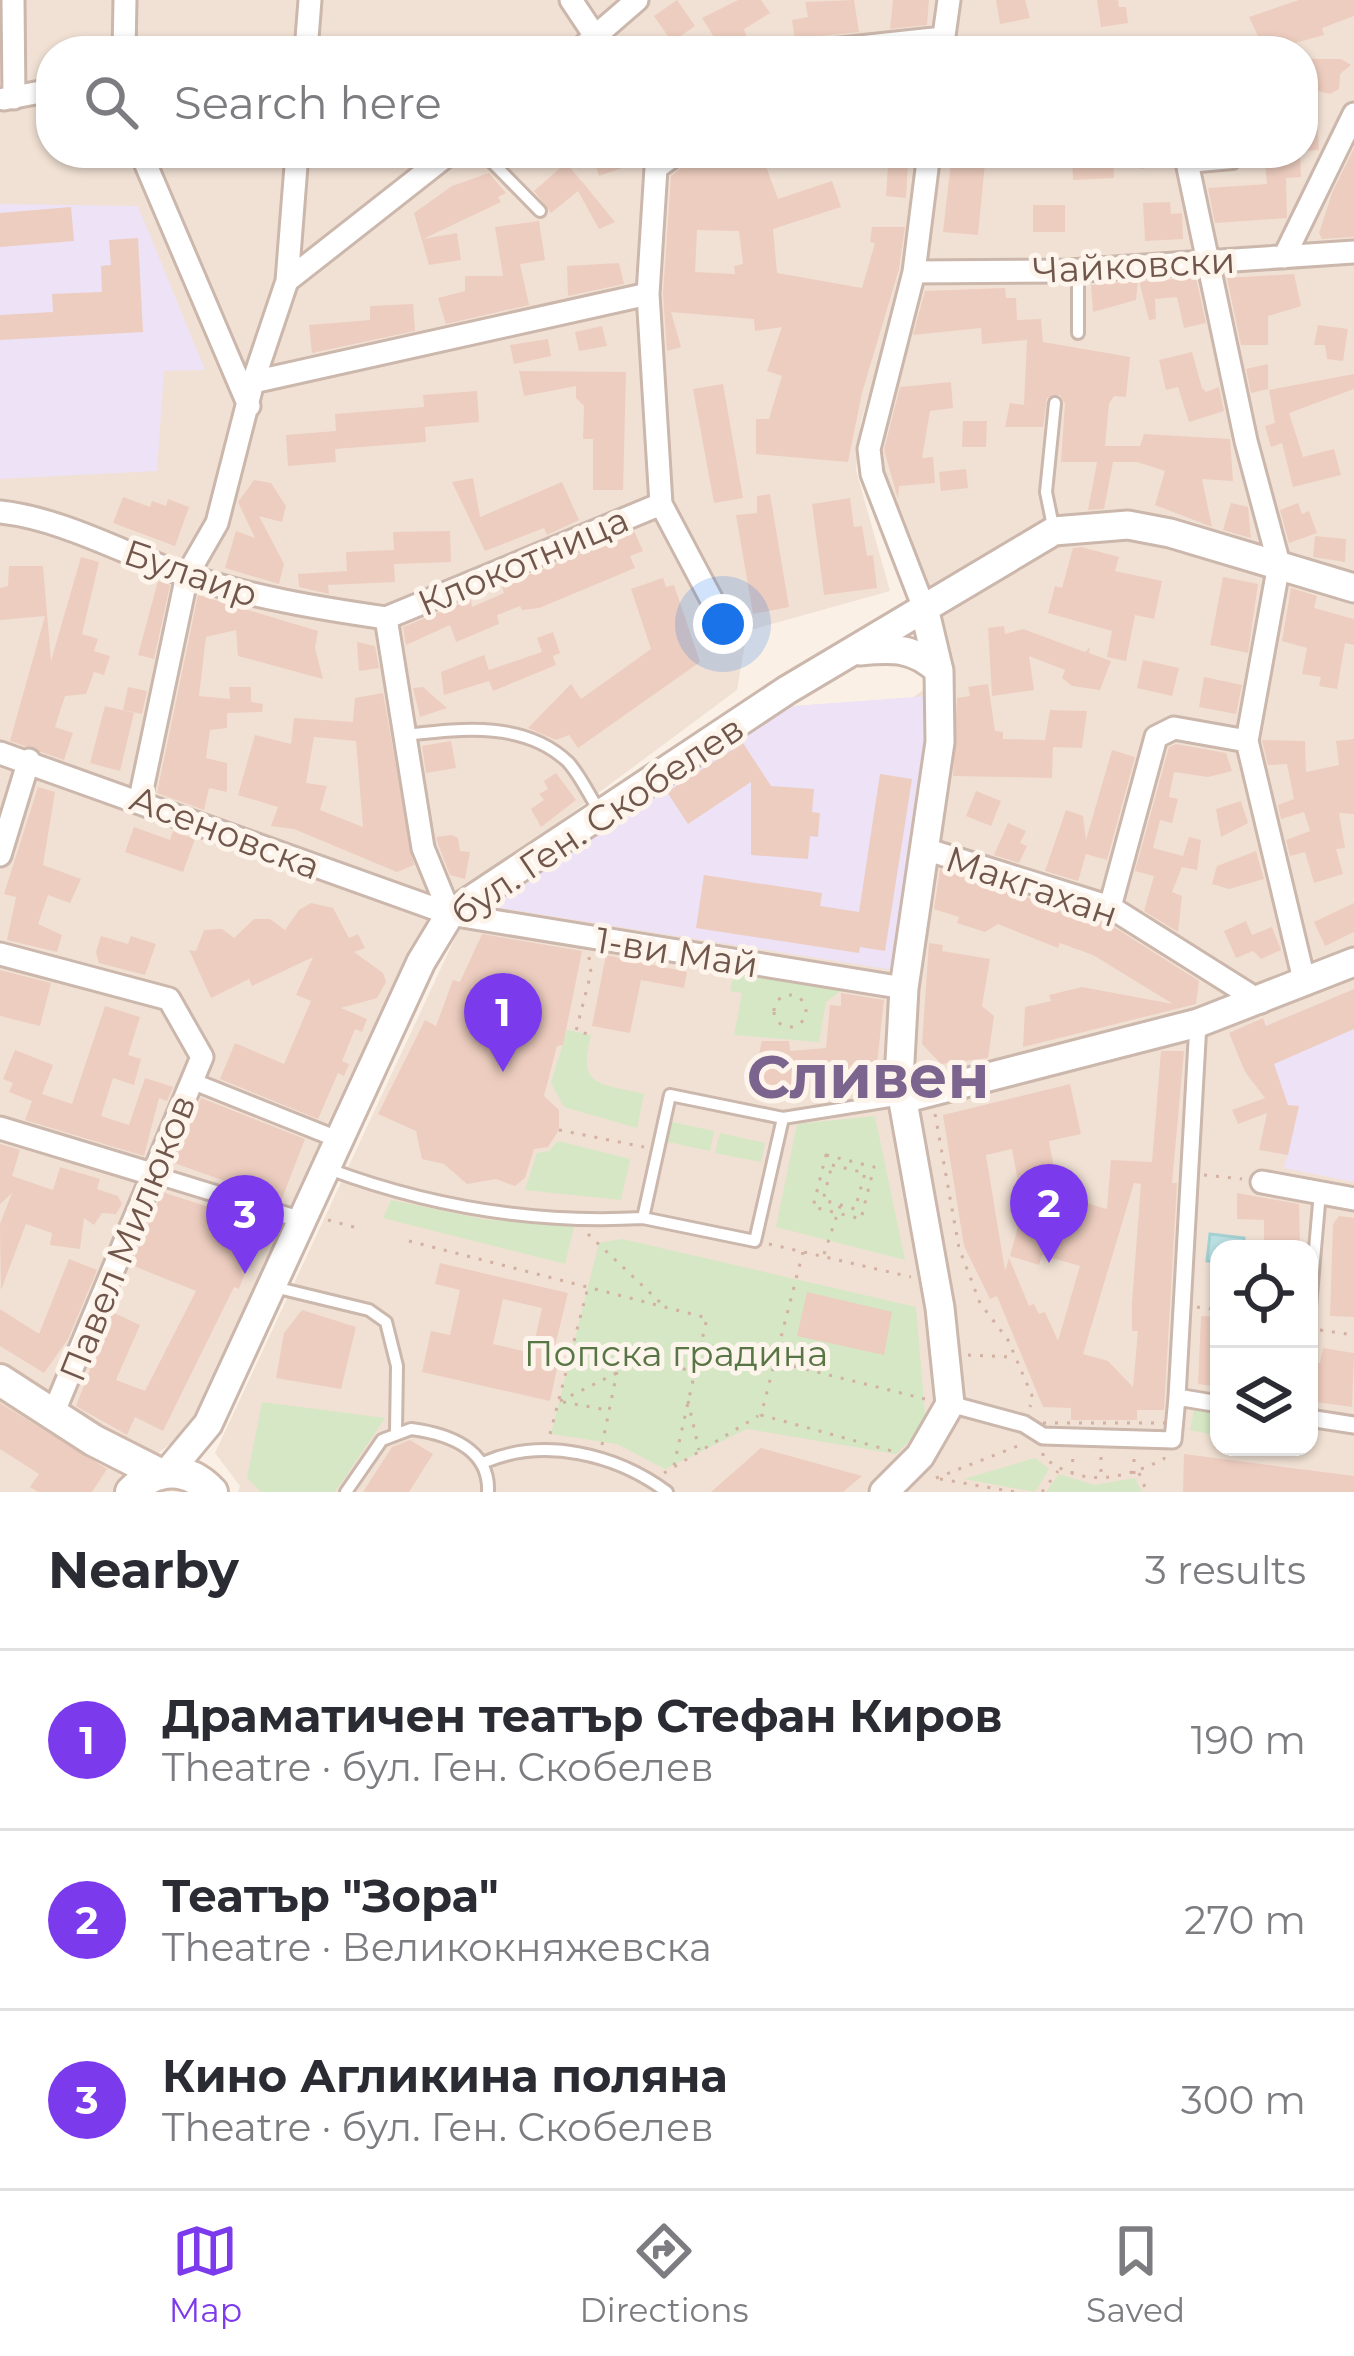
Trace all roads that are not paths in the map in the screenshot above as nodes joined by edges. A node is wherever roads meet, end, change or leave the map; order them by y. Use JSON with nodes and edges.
{"nodes":[{"id":1,"x":13,"y":0,"type":"edge"},
{"id":2,"x":125,"y":0,"type":"edge"},
{"id":3,"x":310,"y":0,"type":"edge"},
{"id":4,"x":571,"y":0,"type":"edge"},
{"id":5,"x":637,"y":0,"type":"edge"},
{"id":6,"x":949,"y":0,"type":"edge"},
{"id":7,"x":124,"y":36,"type":"edge"},
{"id":8,"x":307,"y":36,"type":"edge"},
{"id":9,"x":588,"y":36,"type":"edge"},
{"id":10,"x":603,"y":36,"type":"edge"},
{"id":11,"x":944,"y":36,"type":"edge"},
{"id":12,"x":7,"y":99,"type":"edge"},
{"id":13,"x":1354,"y":114,"type":"edge"},
{"id":14,"x":147,"y":168,"type":"edge"},
{"id":15,"x":296,"y":168,"type":"edge"},
{"id":16,"x":431,"y":168,"type":"edge"},
{"id":17,"x":498,"y":168,"type":"edge"},
{"id":18,"x":656,"y":168,"type":"edge"},
{"id":19,"x":926,"y":168,"type":"edge"},
{"id":20,"x":1188,"y":168,"type":"edge"},
{"id":21,"x":541,"y":211,"type":"dead end"},
{"id":22,"x":1354,"y":252,"type":"edge"},
{"id":23,"x":1284,"y":257,"type":"junction"},
{"id":24,"x":1208,"y":261,"type":"junction"},
{"id":25,"x":1078,"y":271,"type":"junction"},
{"id":26,"x":914,"y":272,"type":"junction"},
{"id":27,"x":287,"y":281,"type":"junction"},
{"id":28,"x":648,"y":294,"type":"junction"},
{"id":29,"x":1078,"y":333,"type":"dead end"},
{"id":30,"x":253,"y":382,"type":"junction"},
{"id":31,"x":1055,"y":404,"type":"dead end"},
{"id":32,"x":249,"y":408,"type":"junction"},
{"id":33,"x":661,"y":504,"type":"junction"},
{"id":34,"x":0,"y":512,"type":"edge"},
{"id":35,"x":1054,"y":530,"type":"junction"},
{"id":36,"x":1279,"y":564,"type":"junction"},
{"id":37,"x":187,"y":575,"type":"junction"},
{"id":38,"x":1354,"y":588,"type":"edge"},
{"id":39,"x":924,"y":608,"type":"junction"},
{"id":40,"x":386,"y":618,"type":"junction"},
{"id":41,"x":724,"y":623,"type":"dead end"},
{"id":42,"x":854,"y":652,"type":"junction"},
{"id":43,"x":939,"y":670,"type":"junction"},
{"id":44,"x":405,"y":735,"type":"junction"},
{"id":45,"x":1246,"y":741,"type":"junction"},
{"id":46,"x":0,"y":753,"type":"edge"},
{"id":47,"x":29,"y":760,"type":"junction"},
{"id":48,"x":140,"y":800,"type":"junction"},
{"id":49,"x":601,"y":812,"type":"junction"},
{"id":50,"x":925,"y":849,"type":"junction"},
{"id":51,"x":0,"y":854,"type":"edge"},
{"id":52,"x":1110,"y":907,"type":"junction"},
{"id":53,"x":450,"y":914,"type":"junction"},
{"id":54,"x":0,"y":953,"type":"edge"},
{"id":55,"x":1354,"y":962,"type":"edge"},
{"id":56,"x":1305,"y":984,"type":"junction"},
{"id":57,"x":904,"y":988,"type":"junction"},
{"id":58,"x":1261,"y":1002,"type":"junction"},
{"id":59,"x":1198,"y":1023,"type":"junction"},
{"id":60,"x":192,"y":1081,"type":"junction"},
{"id":61,"x":911,"y":1097,"type":"junction"},
{"id":62,"x":783,"y":1118,"type":"junction"},
{"id":63,"x":0,"y":1128,"type":"edge"},
{"id":64,"x":342,"y":1141,"type":"junction"},
{"id":65,"x":329,"y":1169,"type":"junction"},
{"id":66,"x":155,"y":1175,"type":"junction"},
{"id":67,"x":1262,"y":1181,"type":"road end"},
{"id":68,"x":1320,"y":1192,"type":"junction"},
{"id":69,"x":1354,"y":1199,"type":"edge"},
{"id":70,"x":643,"y":1217,"type":"junction"},
{"id":71,"x":307,"y":1218,"type":"junction"},
{"id":72,"x":1316,"y":1240,"type":"edge"},
{"id":73,"x":274,"y":1286,"type":"junction"},
{"id":74,"x":0,"y":1380,"type":"edge"},
{"id":75,"x":950,"y":1396,"type":"junction"},
{"id":76,"x":1178,"y":1397,"type":"junction"},
{"id":77,"x":1210,"y":1402,"type":"edge"},
{"id":78,"x":53,"y":1414,"type":"junction"},
{"id":79,"x":1318,"y":1420,"type":"edge"},
{"id":80,"x":208,"y":1424,"type":"junction"},
{"id":81,"x":1354,"y":1426,"type":"edge"},
{"id":82,"x":396,"y":1431,"type":"junction"},
{"id":83,"x":93,"y":1440,"type":"junction"},
{"id":84,"x":484,"y":1462,"type":"junction"},
{"id":85,"x":163,"y":1473,"type":"junction"},
{"id":86,"x":210,"y":1490,"type":"edge"},
{"id":87,"x":129,"y":1492,"type":"edge"},
{"id":88,"x":346,"y":1492,"type":"edge"},
{"id":89,"x":488,"y":1492,"type":"edge"},
{"id":90,"x":668,"y":1492,"type":"edge"},
{"id":91,"x":884,"y":1492,"type":"edge"}],
"edges":[{"from":1,"to":12,"type":"street"},
{"from":2,"to":7,"type":"street"},
{"from":3,"to":8,"type":"street"},
{"from":4,"to":9,"type":"street"},
{"from":5,"to":10,"type":"street"},
{"from":6,"to":11,"type":"street"},
{"from":13,"to":23,"type":"street"},
{"from":14,"to":32,"type":"street"},
{"from":15,"to":27,"type":"street"},
{"from":16,"to":27,"type":"street"},
{"from":17,"to":21,"type":"lane"},
{"from":18,"to":28,"type":"street"},
{"from":19,"to":26,"type":"street"},
{"from":20,"to":24,"type":"street"},
{"from":22,"to":23,"type":"street","name":"Чайковски"},
{"from":23,"to":24,"type":"street","name":"Чайковски"},
{"from":24,"to":25,"type":"street","name":"Чайковски"},
{"from":24,"to":36,"type":"street"},
{"from":25,"to":26,"type":"street","name":"Чайковски"},
{"from":25,"to":29,"type":"lane"},
{"from":26,"to":39,"type":"street"},
{"from":27,"to":30,"type":"street"},
{"from":28,"to":30,"type":"street"},
{"from":28,"to":33,"type":"street"},
{"from":30,"to":32,"type":"street"},
{"from":31,"to":35,"type":"lane"},
{"from":32,"to":37,"type":"street"},
{"from":33,"to":40,"type":"street","name":"Клокотница"},
{"from":33,"to":41,"type":"street"},
{"from":34,"to":37,"type":"street","name":"Булаир"},
{"from":35,"to":36,"type":"street"},
{"from":35,"to":39,"type":"street","name":"бул. Ген. Скобелев"},
{"from":36,"to":38,"type":"street"},
{"from":36,"to":45,"type":"street"},
{"from":37,"to":40,"type":"street","name":"Булаир"},
{"from":37,"to":48,"type":"street"},
{"from":39,"to":42,"type":"street","name":"бул. Ген. Скобелев"},
{"from":39,"to":43,"type":"street"},
{"from":40,"to":44,"type":"street"},
{"from":42,"to":43,"type":"street"},
{"from":42,"to":49,"type":"street","name":"бул. Ген. Скобелев"},
{"from":43,"to":50,"type":"street"},
{"from":44,"to":49,"type":"lane"},
{"from":44,"to":53,"type":"street"},
{"from":45,"to":52,"type":"street"},
{"from":45,"to":56,"type":"street"},
{"from":46,"to":47,"type":"street","name":"Асеновска"},
{"from":47,"to":48,"type":"street","name":"Асеновска"},
{"from":47,"to":51,"type":"street"},
{"from":48,"to":53,"type":"street","name":"Асеновска"},
{"from":49,"to":53,"type":"street","name":"бул. Ген. Скобелев"},
{"from":50,"to":52,"type":"street","name":"Макгахан"},
{"from":50,"to":57,"type":"street"},
{"from":52,"to":58,"type":"street","name":"Макгахан"},
{"from":53,"to":57,"type":"street","name":"1-ви Май"},
{"from":53,"to":64,"type":"street","name":"бул. Ген. Скобелев"},
{"from":54,"to":60,"type":"street","name":"Павел Милюков"},
{"from":55,"to":56,"type":"street"},
{"from":56,"to":58,"type":"street"},
{"from":57,"to":61,"type":"street"},
{"from":58,"to":59,"type":"street"},
{"from":59,"to":61,"type":"street"},
{"from":59,"to":76,"type":"street"},
{"from":60,"to":64,"type":"street"},
{"from":60,"to":66,"type":"street","name":"Павел Милюков"},
{"from":61,"to":62,"type":"lane"},
{"from":61,"to":75,"type":"street"},
{"from":62,"to":70,"type":"lane"},
{"from":62,"to":70,"type":"lane"},
{"from":63,"to":66,"type":"street"},
{"from":64,"to":65,"type":"street","name":"бул. Ген. Скобелев"},
{"from":65,"to":70,"type":"lane"},
{"from":65,"to":71,"type":"street","name":"бул. Ген. Скобелев"},
{"from":66,"to":71,"type":"street"},
{"from":66,"to":78,"type":"street","name":"Павел Милюков"},
{"from":67,"to":68,"type":"street"},
{"from":68,"to":69,"type":"street"},
{"from":68,"to":72,"type":"lane"},
{"from":71,"to":73,"type":"street","name":"бул. Ген. Скобелев"},
{"from":73,"to":80,"type":"street","name":"бул. Ген. Скобелев"},
{"from":73,"to":82,"type":"lane"},
{"from":74,"to":78,"type":"main road"},
{"from":75,"to":76,"type":"street"},
{"from":75,"to":91,"type":"street"},
{"from":76,"to":77,"type":"street"},
{"from":78,"to":83,"type":"main road"},
{"from":79,"to":81,"type":"street"},
{"from":80,"to":85,"type":"street","name":"бул. Ген. Скобелев"},
{"from":80,"to":86,"type":"street","name":"бул. Ген. Скобелев"},
{"from":82,"to":84,"type":"lane"},
{"from":82,"to":88,"type":"lane"},
{"from":83,"to":85,"type":"main road"},
{"from":83,"to":87,"type":"main road"},
{"from":84,"to":89,"type":"lane"},
{"from":84,"to":90,"type":"lane"},
{"from":85,"to":86,"type":"main road"},
{"from":85,"to":87,"type":"main road"}]}
